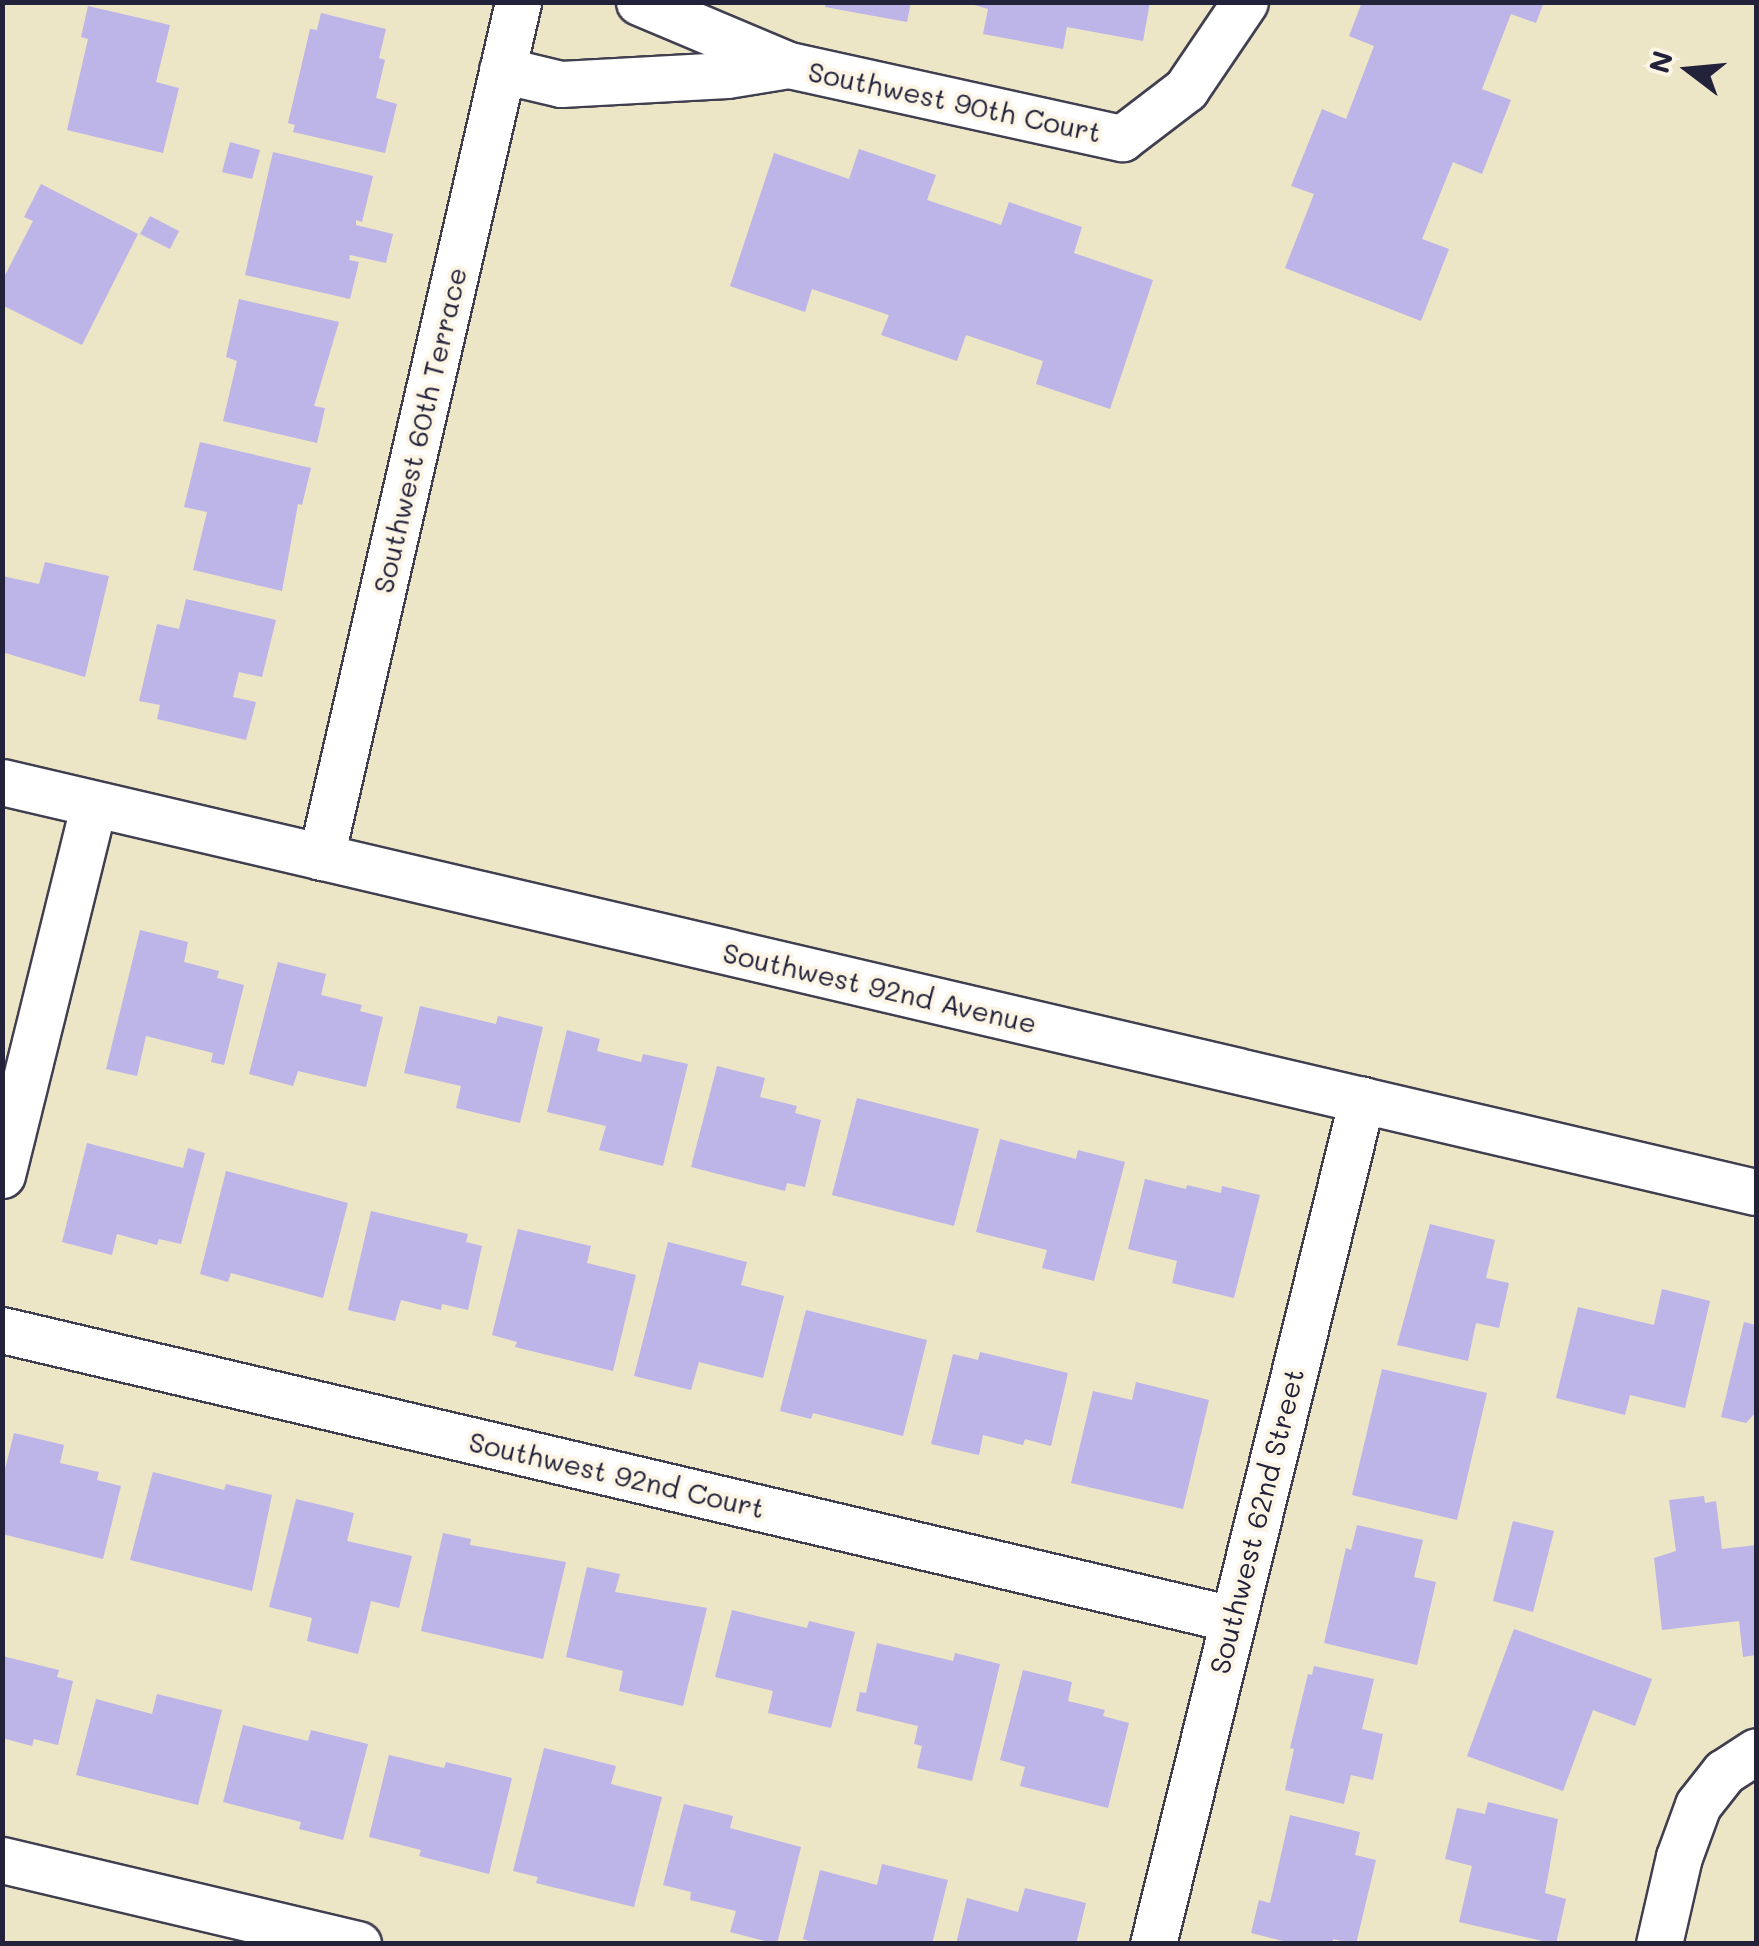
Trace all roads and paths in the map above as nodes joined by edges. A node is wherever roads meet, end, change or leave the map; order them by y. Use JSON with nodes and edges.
{"nodes":[{"id":1,"x":518,"y":2,"type":"edge"},
{"id":2,"x":639,"y":2,"type":"edge"},
{"id":3,"x":1246,"y":2,"type":"edge"},
{"id":4,"x":788,"y":65,"type":"junction"},
{"id":5,"x":502,"y":70,"type":"junction"},
{"id":6,"x":2,"y":782,"type":"edge"},
{"id":7,"x":94,"y":804,"type":"junction"},
{"id":8,"x":321,"y":857,"type":"junction"},
{"id":9,"x":1362,"y":1099,"type":"junction"},
{"id":10,"x":2,"y":1175,"type":"edge"},
{"id":11,"x":1756,"y":1192,"type":"edge"},
{"id":12,"x":2,"y":1330,"type":"edge"},
{"id":13,"x":1232,"y":1619,"type":"junction"},
{"id":14,"x":1756,"y":1751,"type":"edge"},
{"id":15,"x":2,"y":1860,"type":"edge"},
{"id":16,"x":358,"y":1944,"type":"edge"},
{"id":17,"x":1152,"y":1944,"type":"edge"},
{"id":18,"x":1659,"y":1944,"type":"edge"}],
"edges":[{"from":1,"to":5,"type":"street","name":"Southwest 60th Terrace"},
{"from":2,"to":4,"type":"street","name":"Southwest 90th Court"},
{"from":3,"to":4,"type":"street","name":"Southwest 90th Court"},
{"from":4,"to":5,"type":"street","name":"Southwest 90th Court"},
{"from":5,"to":8,"type":"street","name":"Southwest 60th Terrace"},
{"from":6,"to":7,"type":"street","name":"Southwest 92nd Avenue"},
{"from":7,"to":8,"type":"street","name":"Southwest 92nd Avenue"},
{"from":7,"to":10,"type":"street"},
{"from":8,"to":9,"type":"street","name":"Southwest 92nd Avenue"},
{"from":9,"to":11,"type":"street","name":"Southwest 92nd Avenue"},
{"from":9,"to":13,"type":"street","name":"Southwest 62nd Street"},
{"from":12,"to":13,"type":"street","name":"Southwest 92nd Court"},
{"from":13,"to":17,"type":"street","name":"Southwest 62nd Street"},
{"from":14,"to":18,"type":"street"},
{"from":15,"to":16,"type":"street"}]}
